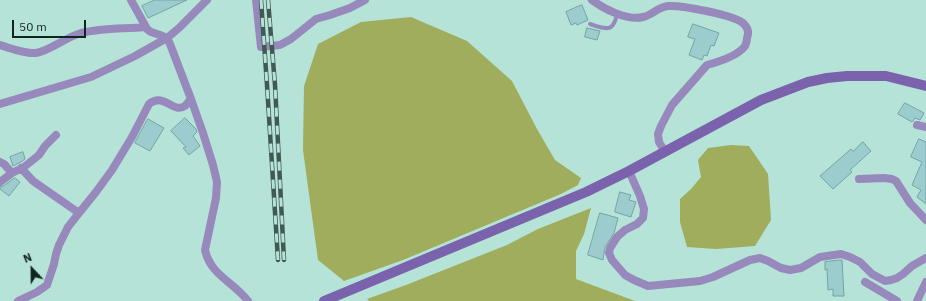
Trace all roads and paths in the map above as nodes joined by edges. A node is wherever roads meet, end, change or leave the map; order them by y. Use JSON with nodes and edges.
{"nodes":[{"id":1,"x":131,"y":0,"type":"edge"},
{"id":2,"x":207,"y":0,"type":"edge"},
{"id":3,"x":256,"y":0,"type":"edge"},
{"id":4,"x":365,"y":0,"type":"edge"},
{"id":5,"x":592,"y":0,"type":"edge"},
{"id":6,"x":618,"y":14,"type":"junction"},
{"id":7,"x":590,"y":24,"type":"dead end"},
{"id":8,"x":146,"y":27,"type":"junction"},
{"id":9,"x":167,"y":38,"type":"junction"},
{"id":10,"x":0,"y":45,"type":"edge"},
{"id":11,"x":926,"y":86,"type":"edge"},
{"id":12,"x":191,"y":99,"type":"junction"},
{"id":13,"x":0,"y":104,"type":"edge"},
{"id":14,"x":917,"y":125,"type":"dead end"},
{"id":15,"x":926,"y":127,"type":"edge"},
{"id":16,"x":56,"y":135,"type":"dead end"},
{"id":17,"x":665,"y":152,"type":"junction"},
{"id":18,"x":0,"y":162,"type":"edge"},
{"id":19,"x":21,"y":168,"type":"junction"},
{"id":20,"x":629,"y":171,"type":"junction"},
{"id":21,"x":12,"y":173,"type":"junction"},
{"id":22,"x":859,"y":178,"type":"dead end"},
{"id":23,"x":0,"y":182,"type":"edge"},
{"id":24,"x":79,"y":213,"type":"junction"},
{"id":25,"x":926,"y":220,"type":"edge"},
{"id":26,"x":926,"y":258,"type":"edge"},
{"id":27,"x":865,"y":282,"type":"dead end"},
{"id":28,"x":926,"y":282,"type":"edge"},
{"id":29,"x":18,"y":301,"type":"edge"},
{"id":30,"x":248,"y":301,"type":"edge"},
{"id":31,"x":324,"y":301,"type":"edge"},
{"id":32,"x":897,"y":301,"type":"edge"},
{"id":33,"x":917,"y":301,"type":"edge"}],
"edges":[{"from":1,"to":8,"type":"street"},
{"from":2,"to":9,"type":"street"},
{"from":3,"to":4,"type":"street"},
{"from":5,"to":6,"type":"street"},
{"from":6,"to":7,"type":"lane"},
{"from":6,"to":17,"type":"street"},
{"from":8,"to":9,"type":"street"},
{"from":8,"to":10,"type":"street"},
{"from":9,"to":12,"type":"street"},
{"from":9,"to":13,"type":"street"},
{"from":11,"to":17,"type":"street"},
{"from":12,"to":24,"type":"street"},
{"from":12,"to":30,"type":"street"},
{"from":14,"to":15,"type":"street"},
{"from":16,"to":19,"type":"street"},
{"from":17,"to":20,"type":"street"},
{"from":18,"to":21,"type":"street"},
{"from":19,"to":21,"type":"street"},
{"from":19,"to":24,"type":"street"},
{"from":20,"to":26,"type":"street"},
{"from":20,"to":31,"type":"street"},
{"from":21,"to":23,"type":"street"},
{"from":22,"to":25,"type":"street"},
{"from":24,"to":29,"type":"street"},
{"from":27,"to":32,"type":"street"},
{"from":28,"to":33,"type":"street"}]}
